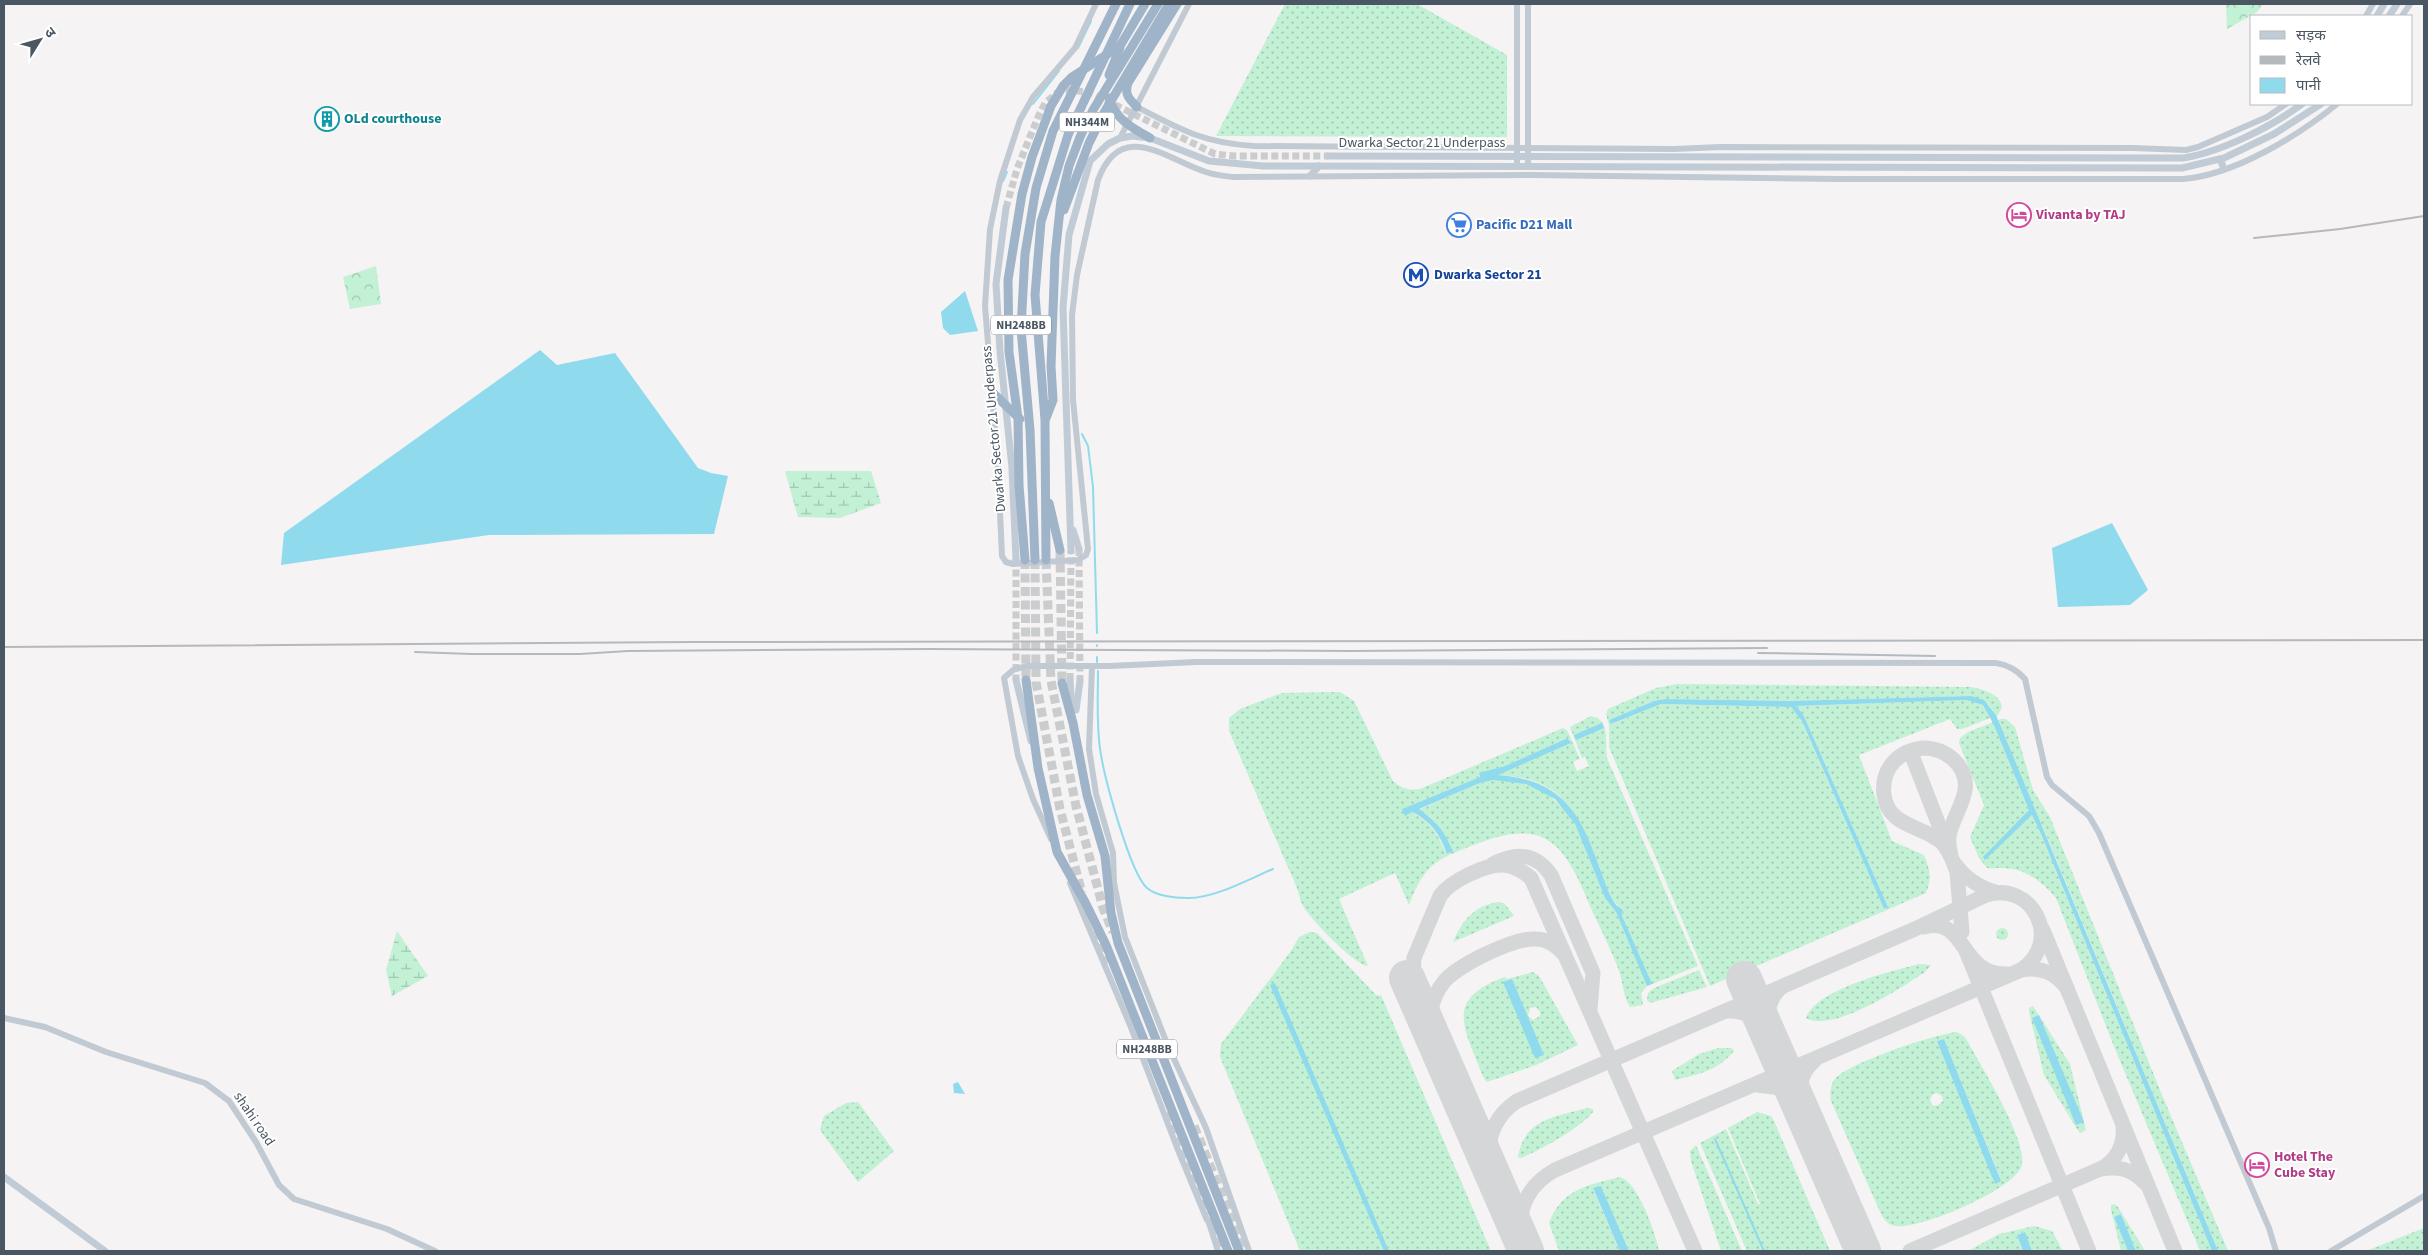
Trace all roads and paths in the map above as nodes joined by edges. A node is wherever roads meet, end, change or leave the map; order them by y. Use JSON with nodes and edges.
{"nodes":[{"id":1,"x":1096,"y":4,"type":"edge"},
{"id":2,"x":1116,"y":4,"type":"edge"},
{"id":3,"x":1130,"y":4,"type":"edge"},
{"id":4,"x":1145,"y":4,"type":"edge"},
{"id":5,"x":1158,"y":4,"type":"edge"},
{"id":6,"x":1169,"y":4,"type":"edge"},
{"id":7,"x":1177,"y":4,"type":"edge"},
{"id":8,"x":1189,"y":4,"type":"edge"},
{"id":9,"x":1516,"y":4,"type":"edge"},
{"id":10,"x":1528,"y":4,"type":"edge"},
{"id":11,"x":2373,"y":4,"type":"edge"},
{"id":12,"x":2384,"y":4,"type":"edge"},
{"id":13,"x":2397,"y":4,"type":"edge"},
{"id":14,"x":2410,"y":4,"type":"edge"},
{"id":15,"x":2367,"y":15,"type":"edge"},
{"id":16,"x":2378,"y":15,"type":"edge"},
{"id":17,"x":2391,"y":15,"type":"edge"},
{"id":18,"x":2403,"y":15,"type":"edge"},
{"id":19,"x":1120,"y":46,"type":"junction"},
{"id":20,"x":1110,"y":78,"type":"junction"},
{"id":21,"x":1124,"y":84,"type":"junction"},
{"id":22,"x":2285,"y":105,"type":"edge"},
{"id":23,"x":2300,"y":105,"type":"edge"},
{"id":24,"x":2318,"y":105,"type":"edge"},
{"id":25,"x":2336,"y":105,"type":"edge"},
{"id":26,"x":1137,"y":106,"type":"junction"},
{"id":27,"x":1126,"y":125,"type":"junction"},
{"id":28,"x":1120,"y":138,"type":"junction"},
{"id":29,"x":1150,"y":138,"type":"junction"},
{"id":30,"x":1517,"y":147,"type":"junction"},
{"id":31,"x":1528,"y":147,"type":"junction"},
{"id":32,"x":1328,"y":156,"type":"tunnel mouth"},
{"id":33,"x":1517,"y":156,"type":"junction"},
{"id":34,"x":1528,"y":156,"type":"junction"},
{"id":35,"x":2220,"y":159,"type":"junction"},
{"id":36,"x":1319,"y":166,"type":"junction"},
{"id":37,"x":1517,"y":166,"type":"junction"},
{"id":38,"x":1528,"y":166,"type":"junction"},
{"id":39,"x":2224,"y":169,"type":"junction"},
{"id":40,"x":1310,"y":176,"type":"junction"},
{"id":41,"x":1006,"y":208,"type":"tunnel mouth"},
{"id":42,"x":1058,"y":226,"type":"junction"},
{"id":43,"x":993,"y":393,"type":"junction"},
{"id":44,"x":1006,"y":406,"type":"junction"},
{"id":45,"x":1065,"y":413,"type":"junction"},
{"id":46,"x":1074,"y":414,"type":"junction"},
{"id":47,"x":1018,"y":418,"type":"junction"},
{"id":48,"x":1045,"y":420,"type":"junction"},
{"id":49,"x":1030,"y":430,"type":"junction"},
{"id":50,"x":1019,"y":485,"type":"junction"},
{"id":51,"x":1031,"y":488,"type":"junction"},
{"id":52,"x":1045,"y":488,"type":"junction"},
{"id":53,"x":1060,"y":550,"type":"tunnel mouth"},
{"id":54,"x":1075,"y":550,"type":"tunnel mouth"},
{"id":55,"x":1016,"y":559,"type":"tunnel mouth"},
{"id":56,"x":1046,"y":560,"type":"tunnel mouth"},
{"id":57,"x":1092,"y":666,"type":"junction"},
{"id":58,"x":1016,"y":680,"type":"tunnel mouth"},
{"id":59,"x":1026,"y":680,"type":"tunnel mouth"},
{"id":60,"x":1066,"y":681,"type":"tunnel mouth"},
{"id":61,"x":1080,"y":681,"type":"tunnel mouth"},
{"id":62,"x":1073,"y":723,"type":"junction"},
{"id":63,"x":1038,"y":768,"type":"junction"},
{"id":64,"x":1057,"y":852,"type":"junction"},
{"id":65,"x":4,"y":1018,"type":"edge"},
{"id":66,"x":4,"y":1177,"type":"edge"},
{"id":67,"x":2424,"y":1196,"type":"edge"},
{"id":68,"x":1213,"y":1222,"type":"junction"},
{"id":69,"x":105,"y":1251,"type":"edge"},
{"id":70,"x":435,"y":1251,"type":"edge"},
{"id":71,"x":1218,"y":1251,"type":"edge"},
{"id":72,"x":1228,"y":1251,"type":"edge"},
{"id":73,"x":1239,"y":1251,"type":"edge"},
{"id":74,"x":1249,"y":1251,"type":"edge"},
{"id":75,"x":2276,"y":1251,"type":"edge"},
{"id":76,"x":2331,"y":1251,"type":"edge"}],
"edges":[{"from":1,"to":43,"type":"street"},
{"from":2,"to":49,"type":"highway","number":"NH248BB"},
{"from":3,"to":48,"type":"highway","number":"NH248BB"},
{"from":4,"to":19,"type":"highway"},
{"from":5,"to":20,"type":"highway","number":"NH344M"},
{"from":6,"to":21,"type":"highway"},
{"from":7,"to":21,"type":"highway"},
{"from":8,"to":26,"type":"street"},
{"from":9,"to":30,"type":"street"},
{"from":10,"to":31,"type":"street"},
{"from":11,"to":15,"type":"street"},
{"from":12,"to":16,"type":"main road"},
{"from":13,"to":17,"type":"main road"},
{"from":14,"to":18,"type":"street"},
{"from":19,"to":20,"type":"highway"},
{"from":19,"to":47,"type":"highway"},
{"from":20,"to":21,"type":"highway"},
{"from":20,"to":27,"type":"highway"},
{"from":20,"to":42,"type":"highway","number":"NH344M"},
{"from":21,"to":26,"type":"highway"},
{"from":21,"to":42,"type":"highway"},
{"from":22,"to":31,"type":"street"},
{"from":23,"to":34,"type":"main road","name":"Dwarka Sector 21 Underpass"},
{"from":24,"to":35,"type":"main road"},
{"from":25,"to":39,"type":"street"},
{"from":26,"to":27,"type":"street"},
{"from":26,"to":30,"type":"street"},
{"from":27,"to":28,"type":"street"},
{"from":27,"to":29,"type":"highway"},
{"from":28,"to":29,"type":"main road"},
{"from":28,"to":45,"type":"main road"},
{"from":29,"to":36,"type":"main road"},
{"from":30,"to":31,"type":"street"},
{"from":30,"to":33,"type":"street"},
{"from":31,"to":34,"type":"street"},
{"from":32,"to":33,"type":"main road","name":"Dwarka Sector 21 Underpass"},
{"from":33,"to":34,"type":"main road","name":"Dwarka Sector 21 Underpass"},
{"from":33,"to":37,"type":"street"},
{"from":34,"to":38,"type":"street"},
{"from":35,"to":38,"type":"main road"},
{"from":35,"to":39,"type":"main road"},
{"from":36,"to":37,"type":"main road"},
{"from":36,"to":40,"type":"main road"},
{"from":37,"to":38,"type":"main road"},
{"from":39,"to":40,"type":"street"},
{"from":40,"to":46,"type":"street"},
{"from":41,"to":44,"type":"main road","name":"Dwarka Sector 21 Underpass"},
{"from":42,"to":48,"type":"highway","number":"NH344M"},
{"from":43,"to":44,"type":"highway"},
{"from":43,"to":46,"type":"street"},
{"from":44,"to":47,"type":"highway"},
{"from":44,"to":55,"type":"main road","name":"Dwarka Sector 21 Underpass"},
{"from":45,"to":46,"type":"street"},
{"from":45,"to":54,"type":"main road"},
{"from":47,"to":49,"type":"highway"},
{"from":47,"to":50,"type":"highway"},
{"from":48,"to":52,"type":"highway","number":"NH248BB"},
{"from":49,"to":51,"type":"highway","number":"NH248BB"},
{"from":50,"to":51,"type":"highway"},
{"from":50,"to":51,"type":"highway","number":"NH248BB"},
{"from":52,"to":53,"type":"highway"},
{"from":52,"to":56,"type":"highway","number":"NH248BB"},
{"from":57,"to":64,"type":"street"},
{"from":57,"to":74,"type":"street"},
{"from":57,"to":75,"type":"street"},
{"from":58,"to":63,"type":"main road"},
{"from":59,"to":63,"type":"highway"},
{"from":60,"to":62,"type":"highway"},
{"from":61,"to":62,"type":"main road"},
{"from":62,"to":73,"type":"highway","number":"NH248BB"},
{"from":63,"to":64,"type":"highway"},
{"from":64,"to":68,"type":"highway","number":"NH248BB"},
{"from":65,"to":70,"type":"street","name":"shahi road"},
{"from":66,"to":69,"type":"main road"},
{"from":67,"to":76,"type":"street"},
{"from":68,"to":71,"type":"street"},
{"from":68,"to":72,"type":"highway","number":"NH248BB"}]}
